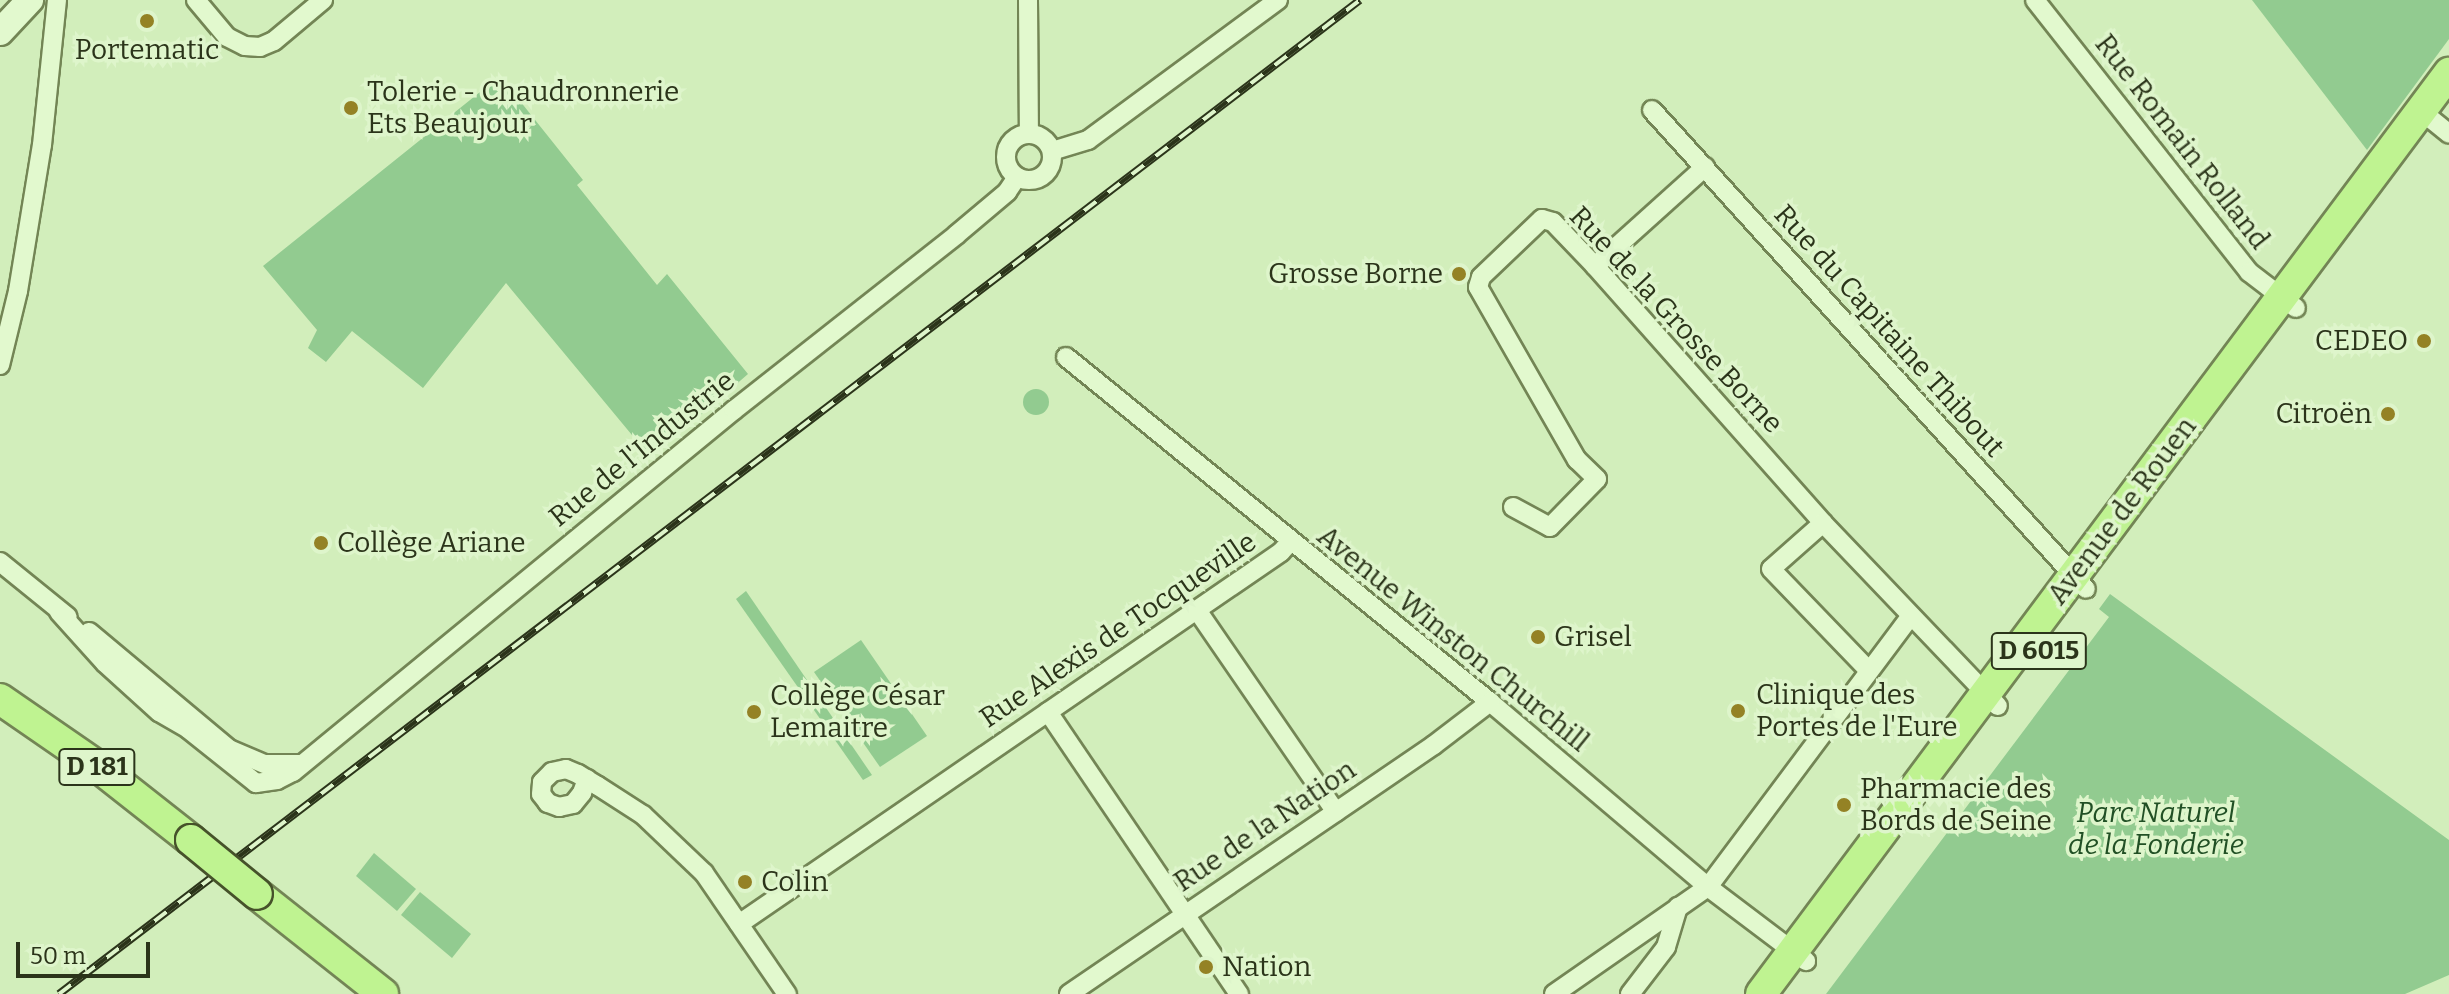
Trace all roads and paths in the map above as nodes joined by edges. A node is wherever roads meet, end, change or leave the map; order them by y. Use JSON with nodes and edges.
{"nodes":[{"id":1,"x":30,"y":0,"type":"edge"},
{"id":2,"x":196,"y":0,"type":"edge"},
{"id":3,"x":323,"y":0,"type":"edge"},
{"id":4,"x":1028,"y":0,"type":"edge"},
{"id":5,"x":1278,"y":0,"type":"edge"},
{"id":6,"x":2035,"y":0,"type":"edge"},
{"id":7,"x":56,"y":9,"type":"edge"},
{"id":8,"x":0,"y":32,"type":"edge"},
{"id":9,"x":2449,"y":73,"type":"edge"},
{"id":10,"x":1652,"y":110,"type":"dead end"},
{"id":11,"x":2438,"y":118,"type":"edge"},
{"id":12,"x":1029,"y":134,"type":"junction"},
{"id":13,"x":1052,"y":151,"type":"junction"},
{"id":14,"x":1705,"y":167,"type":"junction"},
{"id":15,"x":1017,"y":177,"type":"junction"},
{"id":16,"x":1595,"y":266,"type":"junction"},
{"id":17,"x":2289,"y":303,"type":"junction"},
{"id":18,"x":1066,"y":357,"type":"dead end"},
{"id":19,"x":0,"y":365,"type":"edge"},
{"id":20,"x":1513,"y":507,"type":"dead end"},
{"id":21,"x":1823,"y":523,"type":"junction"},
{"id":22,"x":1290,"y":542,"type":"junction"},
{"id":23,"x":0,"y":562,"type":"edge"},
{"id":24,"x":2079,"y":583,"type":"junction"},
{"id":25,"x":1197,"y":610,"type":"junction"},
{"id":26,"x":59,"y":612,"type":"junction"},
{"id":27,"x":1910,"y":617,"type":"junction"},
{"id":28,"x":1869,"y":671,"type":"junction"},
{"id":29,"x":0,"y":699,"type":"edge"},
{"id":30,"x":1991,"y":701,"type":"junction"},
{"id":31,"x":1490,"y":702,"type":"junction"},
{"id":32,"x":1048,"y":712,"type":"junction"},
{"id":33,"x":300,"y":764,"type":"junction"},
{"id":34,"x":587,"y":779,"type":"dead end"},
{"id":35,"x":1336,"y":812,"type":"junction"},
{"id":36,"x":1708,"y":887,"type":"junction"},
{"id":37,"x":1678,"y":907,"type":"junction"},
{"id":38,"x":1187,"y":913,"type":"junction"},
{"id":39,"x":739,"y":924,"type":"junction"},
{"id":40,"x":1800,"y":956,"type":"junction"},
{"id":41,"x":383,"y":994,"type":"edge"},
{"id":42,"x":787,"y":994,"type":"edge"},
{"id":43,"x":1069,"y":994,"type":"edge"},
{"id":44,"x":1239,"y":994,"type":"edge"},
{"id":45,"x":1554,"y":994,"type":"edge"},
{"id":46,"x":1630,"y":994,"type":"edge"},
{"id":47,"x":1761,"y":994,"type":"edge"},
{"id":48,"x":1781,"y":994,"type":"edge"}],
"edges":[{"from":1,"to":8,"type":"main road"},
{"from":2,"to":3,"type":"street"},
{"from":4,"to":12,"type":"street"},
{"from":5,"to":13,"type":"street"},
{"from":6,"to":17,"type":"street","name":"Rue Romain Rolland"},
{"from":7,"to":19,"type":"street"},
{"from":9,"to":11,"type":"main road","number":"D 6015"},
{"from":10,"to":14,"type":"street","name":"Rue du Capitaine Thibout"},
{"from":11,"to":17,"type":"main road","number":"D 6015"},
{"from":12,"to":13,"type":"street"},
{"from":12,"to":15,"type":"street"},
{"from":13,"to":15,"type":"street"},
{"from":14,"to":16,"type":"street"},
{"from":14,"to":24,"type":"street","name":"Rue du Capitaine Thibout"},
{"from":15,"to":33,"type":"street","name":"Rue de l'Industrie"},
{"from":16,"to":20,"type":"street","name":"Rue de la Grosse Borne"},
{"from":16,"to":21,"type":"street","name":"Rue de la Grosse Borne"},
{"from":17,"to":24,"type":"main road","name":"Avenue de Rouen","number":"D 6015"},
{"from":18,"to":22,"type":"street","name":"Avenue Winston Churchill"},
{"from":21,"to":27,"type":"street","name":"Rue de la Grosse Borne"},
{"from":21,"to":28,"type":"street"},
{"from":22,"to":25,"type":"street","name":"Rue Alexis de Tocqueville"},
{"from":22,"to":31,"type":"street","name":"Avenue Winston Churchill"},
{"from":23,"to":26,"type":"street"},
{"from":24,"to":30,"type":"main road","name":"Avenue de Rouen","number":"D 6015"},
{"from":25,"to":32,"type":"street","name":"Rue Alexis de Tocqueville"},
{"from":25,"to":35,"type":"street"},
{"from":26,"to":33,"type":"street"},
{"from":26,"to":33,"type":"street","name":"Rue de l'Industrie"},
{"from":27,"to":28,"type":"street"},
{"from":27,"to":30,"type":"street","name":"Rue de la Grosse Borne"},
{"from":28,"to":36,"type":"street"},
{"from":29,"to":41,"type":"main road","number":"D 181","bridge":true},
{"from":30,"to":40,"type":"main road","name":"Avenue de Rouen","number":"D 6015"},
{"from":31,"to":35,"type":"street","name":"Rue de la Nation"},
{"from":31,"to":36,"type":"street","name":"Avenue Winston Churchill"},
{"from":32,"to":38,"type":"street"},
{"from":32,"to":39,"type":"street","name":"Rue Alexis de Tocqueville"},
{"from":34,"to":39,"type":"street"},
{"from":35,"to":38,"type":"street","name":"Rue de la Nation"},
{"from":36,"to":37,"type":"street"},
{"from":36,"to":40,"type":"street","name":"Avenue Winston Churchill"},
{"from":37,"to":45,"type":"street"},
{"from":37,"to":46,"type":"street"},
{"from":38,"to":43,"type":"street","name":"Rue de la Nation"},
{"from":38,"to":44,"type":"street"},
{"from":39,"to":42,"type":"street"},
{"from":40,"to":47,"type":"main road","name":"Avenue de Rouen","number":"D 6015"},
{"from":40,"to":48,"type":"main road","name":"Avenue de Rouen","number":"D 6015"}]}
